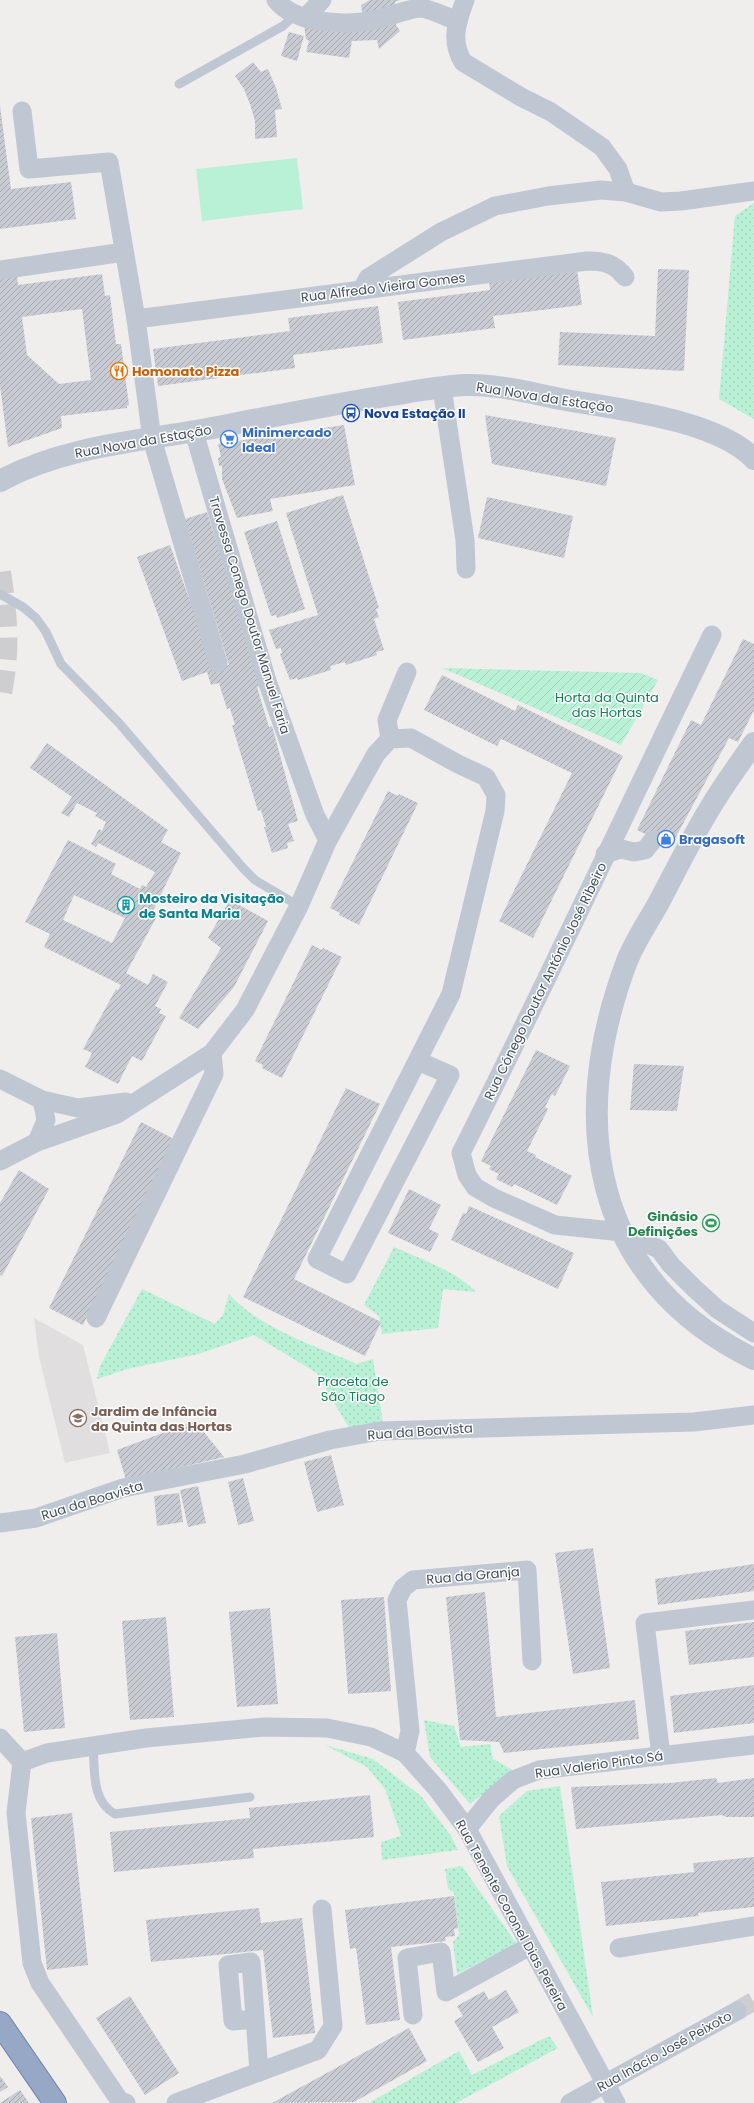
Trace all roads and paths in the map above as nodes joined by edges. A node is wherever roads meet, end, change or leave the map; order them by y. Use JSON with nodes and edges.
{"nodes":[{"id":1,"x":276,"y":0,"type":"edge"},
{"id":2,"x":322,"y":0,"type":"edge"},
{"id":3,"x":465,"y":0,"type":"edge"},
{"id":4,"x":300,"y":16,"type":"junction"},
{"id":5,"x":458,"y":21,"type":"junction"},
{"id":6,"x":179,"y":84,"type":"dead end"},
{"id":7,"x":22,"y":112,"type":"dead end"},
{"id":8,"x":754,"y":190,"type":"edge"},
{"id":9,"x":626,"y":192,"type":"junction"},
{"id":10,"x":124,"y":252,"type":"junction"},
{"id":11,"x":0,"y":270,"type":"edge"},
{"id":12,"x":625,"y":276,"type":"dead end"},
{"id":13,"x":362,"y":289,"type":"junction"},
{"id":14,"x":136,"y":319,"type":"junction"},
{"id":15,"x":442,"y":388,"type":"junction"},
{"id":16,"x":194,"y":432,"type":"junction"},
{"id":17,"x":152,"y":439,"type":"junction"},
{"id":18,"x":754,"y":459,"type":"edge"},
{"id":19,"x":0,"y":481,"type":"edge"},
{"id":20,"x":466,"y":569,"type":"dead end"},
{"id":21,"x":0,"y":594,"type":"edge"},
{"id":22,"x":712,"y":635,"type":"dead end"},
{"id":23,"x":218,"y":663,"type":"dead end"},
{"id":24,"x":406,"y":672,"type":"dead end"},
{"id":25,"x":390,"y":739,"type":"junction"},
{"id":26,"x":754,"y":743,"type":"edge"},
{"id":27,"x":328,"y":840,"type":"junction"},
{"id":28,"x":653,"y":840,"type":"dead end"},
{"id":29,"x":605,"y":854,"type":"junction"},
{"id":30,"x":299,"y":906,"type":"junction"},
{"id":31,"x":212,"y":1053,"type":"junction"},
{"id":32,"x":418,"y":1061,"type":"junction"},
{"id":33,"x":0,"y":1079,"type":"edge"},
{"id":34,"x":42,"y":1100,"type":"junction"},
{"id":35,"x":137,"y":1101,"type":"junction"},
{"id":36,"x":37,"y":1142,"type":"junction"},
{"id":37,"x":0,"y":1161,"type":"edge"},
{"id":38,"x":622,"y":1232,"type":"junction"},
{"id":39,"x":96,"y":1318,"type":"dead end"},
{"id":40,"x":754,"y":1333,"type":"edge"},
{"id":41,"x":754,"y":1359,"type":"edge"},
{"id":42,"x":754,"y":1415,"type":"edge"},
{"id":43,"x":0,"y":1523,"type":"edge"},
{"id":44,"x":754,"y":1610,"type":"edge"},
{"id":45,"x":532,"y":1661,"type":"dead end"},
{"id":46,"x":0,"y":1738,"type":"edge"},
{"id":47,"x":754,"y":1745,"type":"edge"},
{"id":48,"x":93,"y":1746,"type":"junction"},
{"id":49,"x":405,"y":1753,"type":"junction"},
{"id":50,"x":661,"y":1756,"type":"junction"},
{"id":51,"x":22,"y":1762,"type":"junction"},
{"id":52,"x":250,"y":1797,"type":"dead end"},
{"id":53,"x":467,"y":1829,"type":"junction"},
{"id":54,"x":322,"y":1909,"type":"dead end"},
{"id":55,"x":754,"y":1926,"type":"edge"},
{"id":56,"x":530,"y":1946,"type":"junction"},
{"id":57,"x":619,"y":1948,"type":"dead end"},
{"id":58,"x":736,"y":2011,"type":"tunnel mouth"},
{"id":59,"x":413,"y":2015,"type":"dead end"},
{"id":60,"x":255,"y":2019,"type":"dead end"},
{"id":61,"x":0,"y":2023,"type":"edge"},
{"id":62,"x":259,"y":2072,"type":"junction"},
{"id":63,"x":605,"y":2083,"type":"junction"},
{"id":64,"x":55,"y":2103,"type":"edge"},
{"id":65,"x":126,"y":2103,"type":"edge"},
{"id":66,"x":176,"y":2103,"type":"edge"},
{"id":67,"x":570,"y":2103,"type":"edge"},
{"id":68,"x":616,"y":2103,"type":"edge"}],
"edges":[{"from":1,"to":4,"type":"street"},
{"from":2,"to":4,"type":"street"},
{"from":3,"to":5,"type":"street"},
{"from":4,"to":5,"type":"street"},
{"from":4,"to":6,"type":"lane"},
{"from":5,"to":9,"type":"street"},
{"from":7,"to":10,"type":"street"},
{"from":8,"to":9,"type":"street"},
{"from":9,"to":13,"type":"street"},
{"from":10,"to":11,"type":"street"},
{"from":10,"to":14,"type":"street"},
{"from":12,"to":13,"type":"street","name":"Rua Alfredo Vieira Gomes"},
{"from":13,"to":14,"type":"street","name":"Rua Alfredo Vieira Gomes"},
{"from":14,"to":17,"type":"street"},
{"from":15,"to":16,"type":"street","name":"Rua Nova da Estação"},
{"from":15,"to":18,"type":"street","name":"Rua Nova da Estação"},
{"from":15,"to":20,"type":"street"},
{"from":16,"to":17,"type":"street","name":"Rua Nova da Estação"},
{"from":16,"to":27,"type":"street","name":"Travessa Conego Doutor Manuel Faria"},
{"from":17,"to":19,"type":"street","name":"Rua Nova da Estação"},
{"from":17,"to":23,"type":"street"},
{"from":21,"to":30,"type":"lane"},
{"from":22,"to":29,"type":"street","name":"Rua Cónego Doutor António José Ribeiro"},
{"from":24,"to":25,"type":"street"},
{"from":25,"to":27,"type":"street"},
{"from":25,"to":32,"type":"street"},
{"from":26,"to":38,"type":"street"},
{"from":27,"to":30,"type":"street"},
{"from":28,"to":29,"type":"street"},
{"from":29,"to":38,"type":"street","name":"Rua Cónego Doutor António José Ribeiro"},
{"from":30,"to":31,"type":"street"},
{"from":31,"to":35,"type":"street"},
{"from":31,"to":39,"type":"street"},
{"from":32,"to":32,"type":"street"},
{"from":33,"to":34,"type":"street"},
{"from":34,"to":35,"type":"street"},
{"from":34,"to":36,"type":"street"},
{"from":35,"to":36,"type":"street"},
{"from":36,"to":37,"type":"street"},
{"from":38,"to":40,"type":"street","name":"Rua Cónego Doutor António José Ribeiro"},
{"from":38,"to":41,"type":"street"},
{"from":42,"to":43,"type":"street","name":"Rua da Boavista"},
{"from":44,"to":50,"type":"street"},
{"from":45,"to":49,"type":"street","name":"Rua da Granja"},
{"from":46,"to":51,"type":"street"},
{"from":47,"to":50,"type":"street","name":"Rua Valerio Pinto Sá"},
{"from":48,"to":49,"type":"street","name":"Rua Tenente Coronel Dias Pereira"},
{"from":48,"to":51,"type":"street","name":"Rua Tenente Coronel Dias Pereira"},
{"from":48,"to":52,"type":"lane"},
{"from":49,"to":53,"type":"street","name":"Rua Tenente Coronel Dias Pereira"},
{"from":50,"to":53,"type":"street","name":"Rua Valerio Pinto Sá"},
{"from":51,"to":65,"type":"street"},
{"from":53,"to":56,"type":"street","name":"Rua Tenente Coronel Dias Pereira"},
{"from":54,"to":62,"type":"street"},
{"from":55,"to":57,"type":"street"},
{"from":56,"to":59,"type":"street"},
{"from":56,"to":63,"type":"street","name":"Rua Tenente Coronel Dias Pereira"},
{"from":58,"to":63,"type":"street","name":"Rua Inácio José Peixoto"},
{"from":60,"to":62,"type":"street"},
{"from":61,"to":64,"type":"highway"},
{"from":62,"to":66,"type":"street"},
{"from":63,"to":67,"type":"street","name":"Rua Inácio José Peixoto"},
{"from":63,"to":68,"type":"street","name":"Rua Tenente Coronel Dias Pereira"}]}
